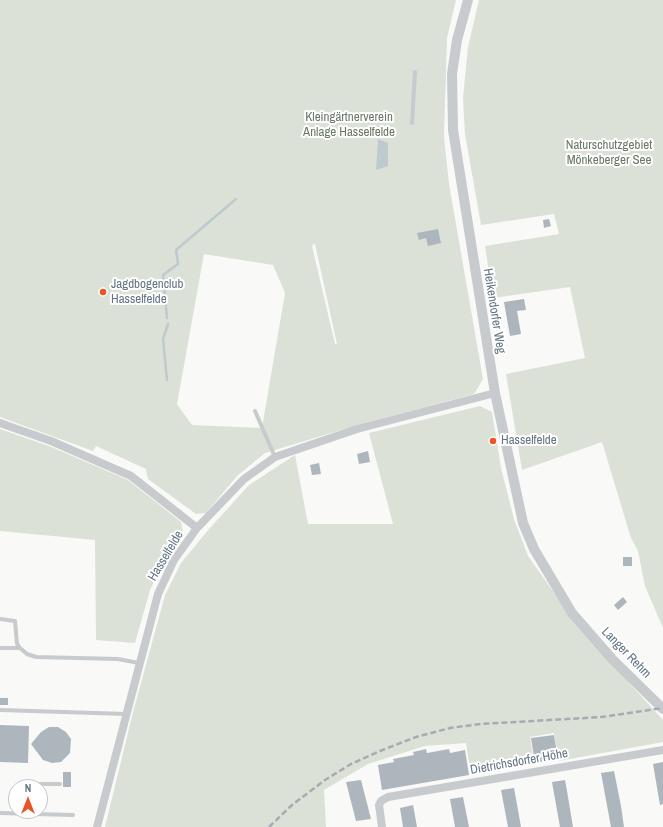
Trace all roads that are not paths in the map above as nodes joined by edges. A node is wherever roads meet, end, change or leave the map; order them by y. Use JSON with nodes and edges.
{"nodes":[{"id":1,"x":468,"y":0,"type":"edge"},
{"id":2,"x":415,"y":72,"type":"dead end"},
{"id":3,"x":412,"y":123,"type":"dead end"},
{"id":4,"x":495,"y":393,"type":"junction"},
{"id":5,"x":255,"y":411,"type":"dead end"},
{"id":6,"x":0,"y":424,"type":"edge"},
{"id":7,"x":275,"y":457,"type":"junction"},
{"id":8,"x":197,"y":528,"type":"junction"},
{"id":9,"x":572,"y":613,"type":"joint"},
{"id":10,"x":0,"y":619,"type":"edge"},
{"id":11,"x":0,"y":648,"type":"edge"},
{"id":12,"x":20,"y":648,"type":"junction"},
{"id":13,"x":139,"y":663,"type":"junction"},
{"id":14,"x":660,"y":707,"type":"edge"},
{"id":15,"x":0,"y":710,"type":"edge"},
{"id":16,"x":126,"y":714,"type":"junction"},
{"id":17,"x":663,"y":750,"type":"edge"},
{"id":18,"x":48,"y":784,"type":"edge"},
{"id":19,"x":60,"y":784,"type":"dead end"},
{"id":20,"x":48,"y":813,"type":"edge"},
{"id":21,"x":73,"y":815,"type":"dead end"},
{"id":22,"x":97,"y":827,"type":"edge"},
{"id":23,"x":382,"y":827,"type":"edge"}],
"edges":[{"from":1,"to":4,"type":"street","name":"Heikendorfer Weg"},
{"from":2,"to":3,"type":"lane"},
{"from":4,"to":7,"type":"street","name":"Hasselfelde"},
{"from":4,"to":9,"type":"street","name":"Heikendorfer Weg"},
{"from":5,"to":7,"type":"lane"},
{"from":6,"to":8,"type":"street"},
{"from":7,"to":8,"type":"street","name":"Hasselfelde"},
{"from":8,"to":13,"type":"street","name":"Hasselfelde"},
{"from":9,"to":14,"type":"street","name":"Langer Rehm"},
{"from":10,"to":12,"type":"lane"},
{"from":11,"to":12,"type":"lane"},
{"from":12,"to":13,"type":"lane"},
{"from":13,"to":16,"type":"street","name":"Hasselfelde"},
{"from":15,"to":16,"type":"lane"},
{"from":16,"to":22,"type":"street","name":"Hasselfelde"},
{"from":17,"to":23,"type":"street","name":"Dietrichsdorfer Höhe"},
{"from":18,"to":19,"type":"lane"},
{"from":20,"to":21,"type":"lane"}]}
